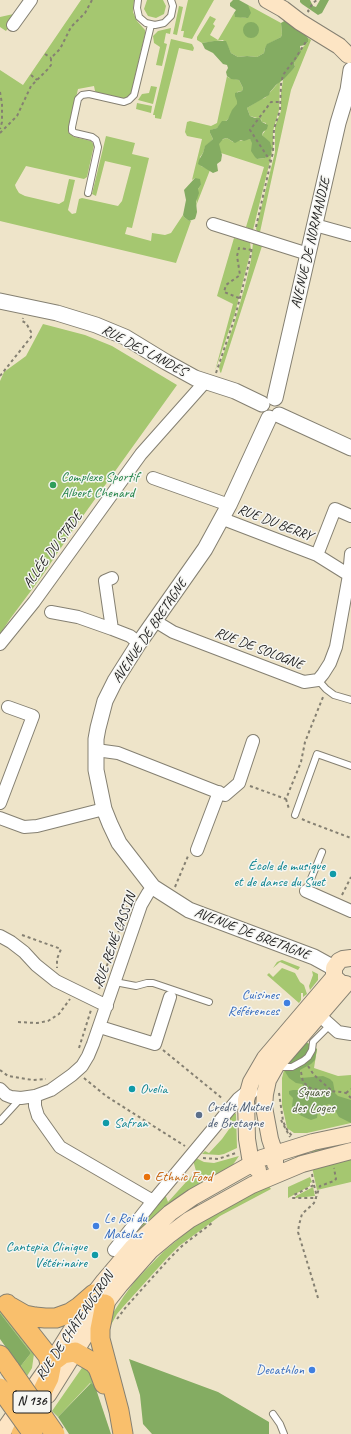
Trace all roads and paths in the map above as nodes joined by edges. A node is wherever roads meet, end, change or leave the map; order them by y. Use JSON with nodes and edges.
{"nodes":[{"id":1,"x":32,"y":0,"type":"edge"},
{"id":2,"x":92,"y":0,"type":"edge"},
{"id":3,"x":138,"y":0,"type":"edge"},
{"id":4,"x":171,"y":0,"type":"edge"},
{"id":5,"x":268,"y":0,"type":"edge"},
{"id":6,"x":283,"y":9,"type":"junction"},
{"id":7,"x":13,"y":25,"type":"dead end"},
{"id":8,"x":151,"y":25,"type":"junction"},
{"id":9,"x":311,"y":29,"type":"junction"},
{"id":10,"x":45,"y":54,"type":"dead end"},
{"id":11,"x":351,"y":57,"type":"edge"},
{"id":12,"x":51,"y":58,"type":"junction"},
{"id":13,"x":31,"y":75,"type":"dead end"},
{"id":14,"x":38,"y":80,"type":"junction"},
{"id":15,"x":350,"y":87,"type":"edge"},
{"id":16,"x":0,"y":92,"type":"edge"},
{"id":17,"x":280,"y":102,"type":"junction"},
{"id":18,"x":0,"y":129,"type":"edge"},
{"id":19,"x":0,"y":134,"type":"edge"},
{"id":20,"x":271,"y":162,"type":"junction"},
{"id":21,"x":88,"y":193,"type":"dead end"},
{"id":22,"x":212,"y":224,"type":"dead end"},
{"id":23,"x":315,"y":225,"type":"junction"},
{"id":24,"x":351,"y":235,"type":"edge"},
{"id":25,"x":254,"y":236,"type":"junction"},
{"id":26,"x":252,"y":250,"type":"junction"},
{"id":27,"x":308,"y":254,"type":"junction"},
{"id":28,"x":239,"y":298,"type":"junction"},
{"id":29,"x":0,"y":301,"type":"edge"},
{"id":30,"x":24,"y":306,"type":"junction"},
{"id":31,"x":0,"y":376,"type":"edge"},
{"id":32,"x":209,"y":383,"type":"junction"},
{"id":33,"x":268,"y":401,"type":"junction"},
{"id":34,"x":274,"y":416,"type":"junction"},
{"id":35,"x":350,"y":446,"type":"edge"},
{"id":36,"x":153,"y":478,"type":"dead end"},
{"id":37,"x":229,"y":505,"type":"junction"},
{"id":38,"x":351,"y":516,"type":"edge"},
{"id":39,"x":223,"y":519,"type":"junction"},
{"id":40,"x":351,"y":554,"type":"edge"},
{"id":41,"x":317,"y":555,"type":"junction"},
{"id":42,"x":349,"y":575,"type":"junction"},
{"id":43,"x":112,"y":578,"type":"dead end"},
{"id":44,"x":51,"y":612,"type":"dead end"},
{"id":45,"x":155,"y":621,"type":"junction"},
{"id":46,"x":112,"y":629,"type":"junction"},
{"id":47,"x":139,"y":643,"type":"junction"},
{"id":48,"x":0,"y":644,"type":"edge"},
{"id":49,"x":322,"y":685,"type":"junction"},
{"id":50,"x":351,"y":700,"type":"edge"},
{"id":51,"x":8,"y":707,"type":"dead end"},
{"id":52,"x":253,"y":741,"type":"dead end"},
{"id":53,"x":96,"y":750,"type":"junction"},
{"id":54,"x":351,"y":766,"type":"edge"},
{"id":55,"x":239,"y":783,"type":"junction"},
{"id":56,"x":219,"y":792,"type":"junction"},
{"id":57,"x":286,"y":799,"type":"junction"},
{"id":58,"x":0,"y":803,"type":"edge"},
{"id":59,"x":104,"y":809,"type":"junction"},
{"id":60,"x":295,"y":815,"type":"junction"},
{"id":61,"x":0,"y":818,"type":"edge"},
{"id":62,"x":351,"y":838,"type":"edge"},
{"id":63,"x":197,"y":850,"type":"joint"},
{"id":64,"x":322,"y":852,"type":"dead end"},
{"id":65,"x":351,"y":877,"type":"edge"},
{"id":66,"x":153,"y":887,"type":"junction"},
{"id":67,"x":306,"y":891,"type":"joint"},
{"id":68,"x":178,"y":904,"type":"junction"},
{"id":69,"x":338,"y":905,"type":"junction"},
{"id":70,"x":351,"y":911,"type":"edge"},
{"id":71,"x":22,"y":935,"type":"dead end"},
{"id":72,"x":0,"y":936,"type":"edge"},
{"id":73,"x":351,"y":958,"type":"edge"},
{"id":74,"x":59,"y":973,"type":"dead end"},
{"id":75,"x":341,"y":978,"type":"edge"},
{"id":76,"x":115,"y":982,"type":"junction"},
{"id":77,"x":98,"y":990,"type":"dead end"},
{"id":78,"x":76,"y":991,"type":"junction"},
{"id":79,"x":170,"y":997,"type":"dead end"},
{"id":80,"x":109,"y":1000,"type":"junction"},
{"id":81,"x":209,"y":1002,"type":"dead end"},
{"id":82,"x":324,"y":1020,"type":"junction"},
{"id":83,"x":18,"y":1022,"type":"dead end"},
{"id":84,"x":100,"y":1027,"type":"junction"},
{"id":85,"x":351,"y":1034,"type":"edge"},
{"id":86,"x":155,"y":1044,"type":"junction"},
{"id":87,"x":303,"y":1061,"type":"junction"},
{"id":88,"x":273,"y":1070,"type":"junction"},
{"id":89,"x":76,"y":1072,"type":"junction"},
{"id":90,"x":0,"y":1089,"type":"edge"},
{"id":91,"x":351,"y":1089,"type":"edge"},
{"id":92,"x":248,"y":1091,"type":"junction"},
{"id":93,"x":332,"y":1091,"type":"junction"},
{"id":94,"x":272,"y":1092,"type":"junction"},
{"id":95,"x":346,"y":1093,"type":"junction"},
{"id":96,"x":35,"y":1096,"type":"junction"},
{"id":97,"x":21,"y":1098,"type":"junction"},
{"id":98,"x":351,"y":1098,"type":"edge"},
{"id":99,"x":232,"y":1106,"type":"junction"},
{"id":100,"x":0,"y":1121,"type":"edge"},
{"id":101,"x":351,"y":1134,"type":"edge"},
{"id":102,"x":295,"y":1148,"type":"junction"},
{"id":103,"x":241,"y":1151,"type":"dead end"},
{"id":104,"x":351,"y":1151,"type":"edge"},
{"id":105,"x":194,"y":1152,"type":"junction"},
{"id":106,"x":275,"y":1154,"type":"junction"},
{"id":107,"x":251,"y":1163,"type":"junction"},
{"id":108,"x":334,"y":1168,"type":"dead end"},
{"id":109,"x":311,"y":1172,"type":"dead end"},
{"id":110,"x":275,"y":1176,"type":"junction"},
{"id":111,"x":314,"y":1185,"type":"junction"},
{"id":112,"x":317,"y":1198,"type":"junction"},
{"id":113,"x":153,"y":1201,"type":"junction"},
{"id":114,"x":216,"y":1220,"type":"dead end"},
{"id":115,"x":114,"y":1250,"type":"dead end"},
{"id":116,"x":318,"y":1298,"type":"dead end"},
{"id":117,"x":100,"y":1299,"type":"junction"},
{"id":118,"x":3,"y":1300,"type":"edge"},
{"id":119,"x":118,"y":1318,"type":"dead end"},
{"id":120,"x":75,"y":1352,"type":"junction"},
{"id":121,"x":5,"y":1362,"type":"edge"},
{"id":122,"x":51,"y":1363,"type":"junction"},
{"id":123,"x":35,"y":1385,"type":"junction"},
{"id":124,"x":0,"y":1388,"type":"edge"},
{"id":125,"x":273,"y":1414,"type":"dead end"},
{"id":126,"x":1,"y":1434,"type":"edge"},
{"id":127,"x":8,"y":1434,"type":"edge"},
{"id":128,"x":22,"y":1434,"type":"edge"},
{"id":129,"x":33,"y":1434,"type":"edge"},
{"id":130,"x":55,"y":1434,"type":"edge"},
{"id":131,"x":118,"y":1434,"type":"edge"},
{"id":132,"x":123,"y":1434,"type":"edge"},
{"id":133,"x":284,"y":1434,"type":"edge"}],
"edges":[{"from":1,"to":7,"type":"street"},
{"from":2,"to":12,"type":"path"},
{"from":3,"to":8,"type":"lane"},
{"from":4,"to":8,"type":"lane"},
{"from":5,"to":6,"type":"main road"},
{"from":6,"to":9,"type":"main road"},
{"from":6,"to":11,"type":"main road"},
{"from":8,"to":21,"type":"lane"},
{"from":9,"to":11,"type":"main road"},
{"from":9,"to":17,"type":"path"},
{"from":10,"to":12,"type":"path"},
{"from":11,"to":15,"type":"street","name":"AVENUE DE NORMANDIE"},
{"from":12,"to":14,"type":"path"},
{"from":13,"to":14,"type":"path"},
{"from":14,"to":19,"type":"path"},
{"from":15,"to":23,"type":"street","name":"AVENUE DE NORMANDIE"},
{"from":16,"to":18,"type":"path"},
{"from":17,"to":20,"type":"path"},
{"from":17,"to":20,"type":"path"},
{"from":20,"to":25,"type":"path"},
{"from":22,"to":25,"type":"street"},
{"from":23,"to":24,"type":"street"},
{"from":23,"to":27,"type":"street","name":"AVENUE DE NORMANDIE"},
{"from":25,"to":26,"type":"path"},
{"from":25,"to":27,"type":"street"},
{"from":26,"to":28,"type":"path"},
{"from":26,"to":28,"type":"path"},
{"from":27,"to":33,"type":"street","name":"AVENUE DE NORMANDIE"},
{"from":28,"to":32,"type":"path"},
{"from":29,"to":30,"type":"street","name":"RUE DES LANDES"},
{"from":30,"to":31,"type":"path"},
{"from":30,"to":32,"type":"street","name":"RUE DES LANDES"},
{"from":32,"to":33,"type":"street","name":"RUE DES LANDES"},
{"from":32,"to":48,"type":"street","name":"ALLÉE DU STADE"},
{"from":33,"to":34,"type":"street"},
{"from":34,"to":35,"type":"street"},
{"from":34,"to":37,"type":"street","name":"AVENUE DE BRETAGNE"},
{"from":36,"to":37,"type":"street"},
{"from":37,"to":39,"type":"street","name":"AVENUE DE BRETAGNE"},
{"from":38,"to":41,"type":"street","name":"RUE DU BERRY"},
{"from":39,"to":41,"type":"street","name":"RUE DU BERRY"},
{"from":39,"to":45,"type":"street","name":"AVENUE DE BRETAGNE"},
{"from":40,"to":42,"type":"street"},
{"from":41,"to":42,"type":"street","name":"RUE DU BERRY"},
{"from":42,"to":49,"type":"street"},
{"from":43,"to":46,"type":"street"},
{"from":44,"to":46,"type":"street"},
{"from":45,"to":47,"type":"street","name":"AVENUE DE BRETAGNE"},
{"from":45,"to":49,"type":"street","name":"RUE DE SOLOGNE"},
{"from":46,"to":47,"type":"street"},
{"from":47,"to":53,"type":"street","name":"AVENUE DE BRETAGNE"},
{"from":49,"to":50,"type":"lane","name":"RUE DE SOLOGNE"},
{"from":49,"to":57,"type":"path"},
{"from":51,"to":58,"type":"street"},
{"from":52,"to":55,"type":"street"},
{"from":53,"to":56,"type":"street"},
{"from":53,"to":59,"type":"street","name":"AVENUE DE BRETAGNE"},
{"from":54,"to":60,"type":"lane"},
{"from":55,"to":56,"type":"street"},
{"from":55,"to":57,"type":"path"},
{"from":56,"to":63,"type":"street"},
{"from":57,"to":60,"type":"path"},
{"from":59,"to":61,"type":"street"},
{"from":59,"to":66,"type":"street","name":"AVENUE DE BRETAGNE"},
{"from":60,"to":62,"type":"path"},
{"from":63,"to":68,"type":"path"},
{"from":64,"to":67,"type":"lane"},
{"from":65,"to":69,"type":"path"},
{"from":66,"to":68,"type":"street","name":"AVENUE DE BRETAGNE"},
{"from":66,"to":76,"type":"street","name":"RUE RENÉ CASSIN"},
{"from":67,"to":69,"type":"street"},
{"from":68,"to":75,"type":"street","name":"AVENUE DE BRETAGNE"},
{"from":69,"to":70,"type":"street"},
{"from":71,"to":74,"type":"path"},
{"from":72,"to":78,"type":"street","name":"RUE RENÉ CASSIN"},
{"from":73,"to":75,"type":"main road"},
{"from":75,"to":82,"type":"main road"},
{"from":75,"to":92,"type":"main road"},
{"from":76,"to":80,"type":"street","name":"RUE RENÉ CASSIN"},
{"from":76,"to":81,"type":"lane"},
{"from":77,"to":80,"type":"path"},
{"from":78,"to":80,"type":"street","name":"RUE RENÉ CASSIN"},
{"from":78,"to":83,"type":"path"},
{"from":79,"to":86,"type":"street"},
{"from":80,"to":84,"type":"street","name":"RUE RENÉ CASSIN"},
{"from":82,"to":85,"type":"street"},
{"from":82,"to":87,"type":"lane"},
{"from":82,"to":88,"type":"main road"},
{"from":84,"to":86,"type":"street"},
{"from":84,"to":89,"type":"street","name":"RUE RENÉ CASSIN"},
{"from":86,"to":99,"type":"path"},
{"from":87,"to":88,"type":"lane"},
{"from":87,"to":93,"type":"path"},
{"from":87,"to":93,"type":"path"},
{"from":88,"to":94,"type":"main road"},
{"from":88,"to":102,"type":"path"},
{"from":89,"to":96,"type":"street","name":"RUE RENÉ CASSIN"},
{"from":89,"to":105,"type":"path"},
{"from":90,"to":97,"type":"street","name":"RUE RENÉ CASSIN"},
{"from":91,"to":95,"type":"path"},
{"from":92,"to":94,"type":"street"},
{"from":92,"to":99,"type":"street"},
{"from":92,"to":107,"type":"main road"},
{"from":93,"to":95,"type":"path"},
{"from":94,"to":102,"type":"path"},
{"from":94,"to":106,"type":"main road"},
{"from":95,"to":98,"type":"path"},
{"from":96,"to":97,"type":"street","name":"RUE RENÉ CASSIN"},
{"from":96,"to":113,"type":"street"},
{"from":97,"to":100,"type":"lane"},
{"from":99,"to":105,"type":"street"},
{"from":101,"to":102,"type":"main road","name":"RUE DE CHÂTEAUGIRON"},
{"from":102,"to":106,"type":"main road","name":"RUE DE CHÂTEAUGIRON"},
{"from":103,"to":105,"type":"path"},
{"from":104,"to":110,"type":"main road","name":"RUE DE CHÂTEAUGIRON"},
{"from":105,"to":113,"type":"street"},
{"from":106,"to":107,"type":"main road","name":"RUE DE CHÂTEAUGIRON"},
{"from":106,"to":110,"type":"main road"},
{"from":107,"to":110,"type":"main road"},
{"from":107,"to":117,"type":"main road","name":"RUE DE CHÂTEAUGIRON"},
{"from":108,"to":112,"type":"path"},
{"from":109,"to":111,"type":"path"},
{"from":110,"to":117,"type":"main road","name":"RUE DE CHÂTEAUGIRON"},
{"from":111,"to":112,"type":"path"},
{"from":111,"to":112,"type":"path"},
{"from":112,"to":116,"type":"path"},
{"from":113,"to":115,"type":"street"},
{"from":114,"to":119,"type":"path"},
{"from":117,"to":118,"type":"highway"},
{"from":117,"to":120,"type":"main road","name":"RUE DE CHÂTEAUGIRON"},
{"from":117,"to":122,"type":"main road","name":"RUE DE CHÂTEAUGIRON"},
{"from":117,"to":132,"type":"highway"},
{"from":118,"to":122,"type":"highway"},
{"from":120,"to":122,"type":"highway"},
{"from":120,"to":128,"type":"main road","name":"RUE DE CHÂTEAUGIRON"},
{"from":120,"to":131,"type":"highway"},
{"from":121,"to":130,"type":"highway","number":"N 136","bridge":true},
{"from":122,"to":123,"type":"main road","name":"RUE DE CHÂTEAUGIRON"},
{"from":122,"to":128,"type":"highway"},
{"from":123,"to":126,"type":"main road","name":"RUE DE CHÂTEAUGIRON"},
{"from":123,"to":127,"type":"highway"},
{"from":124,"to":129,"type":"highway","number":"N 136","bridge":true},
{"from":125,"to":133,"type":"lane"}]}
